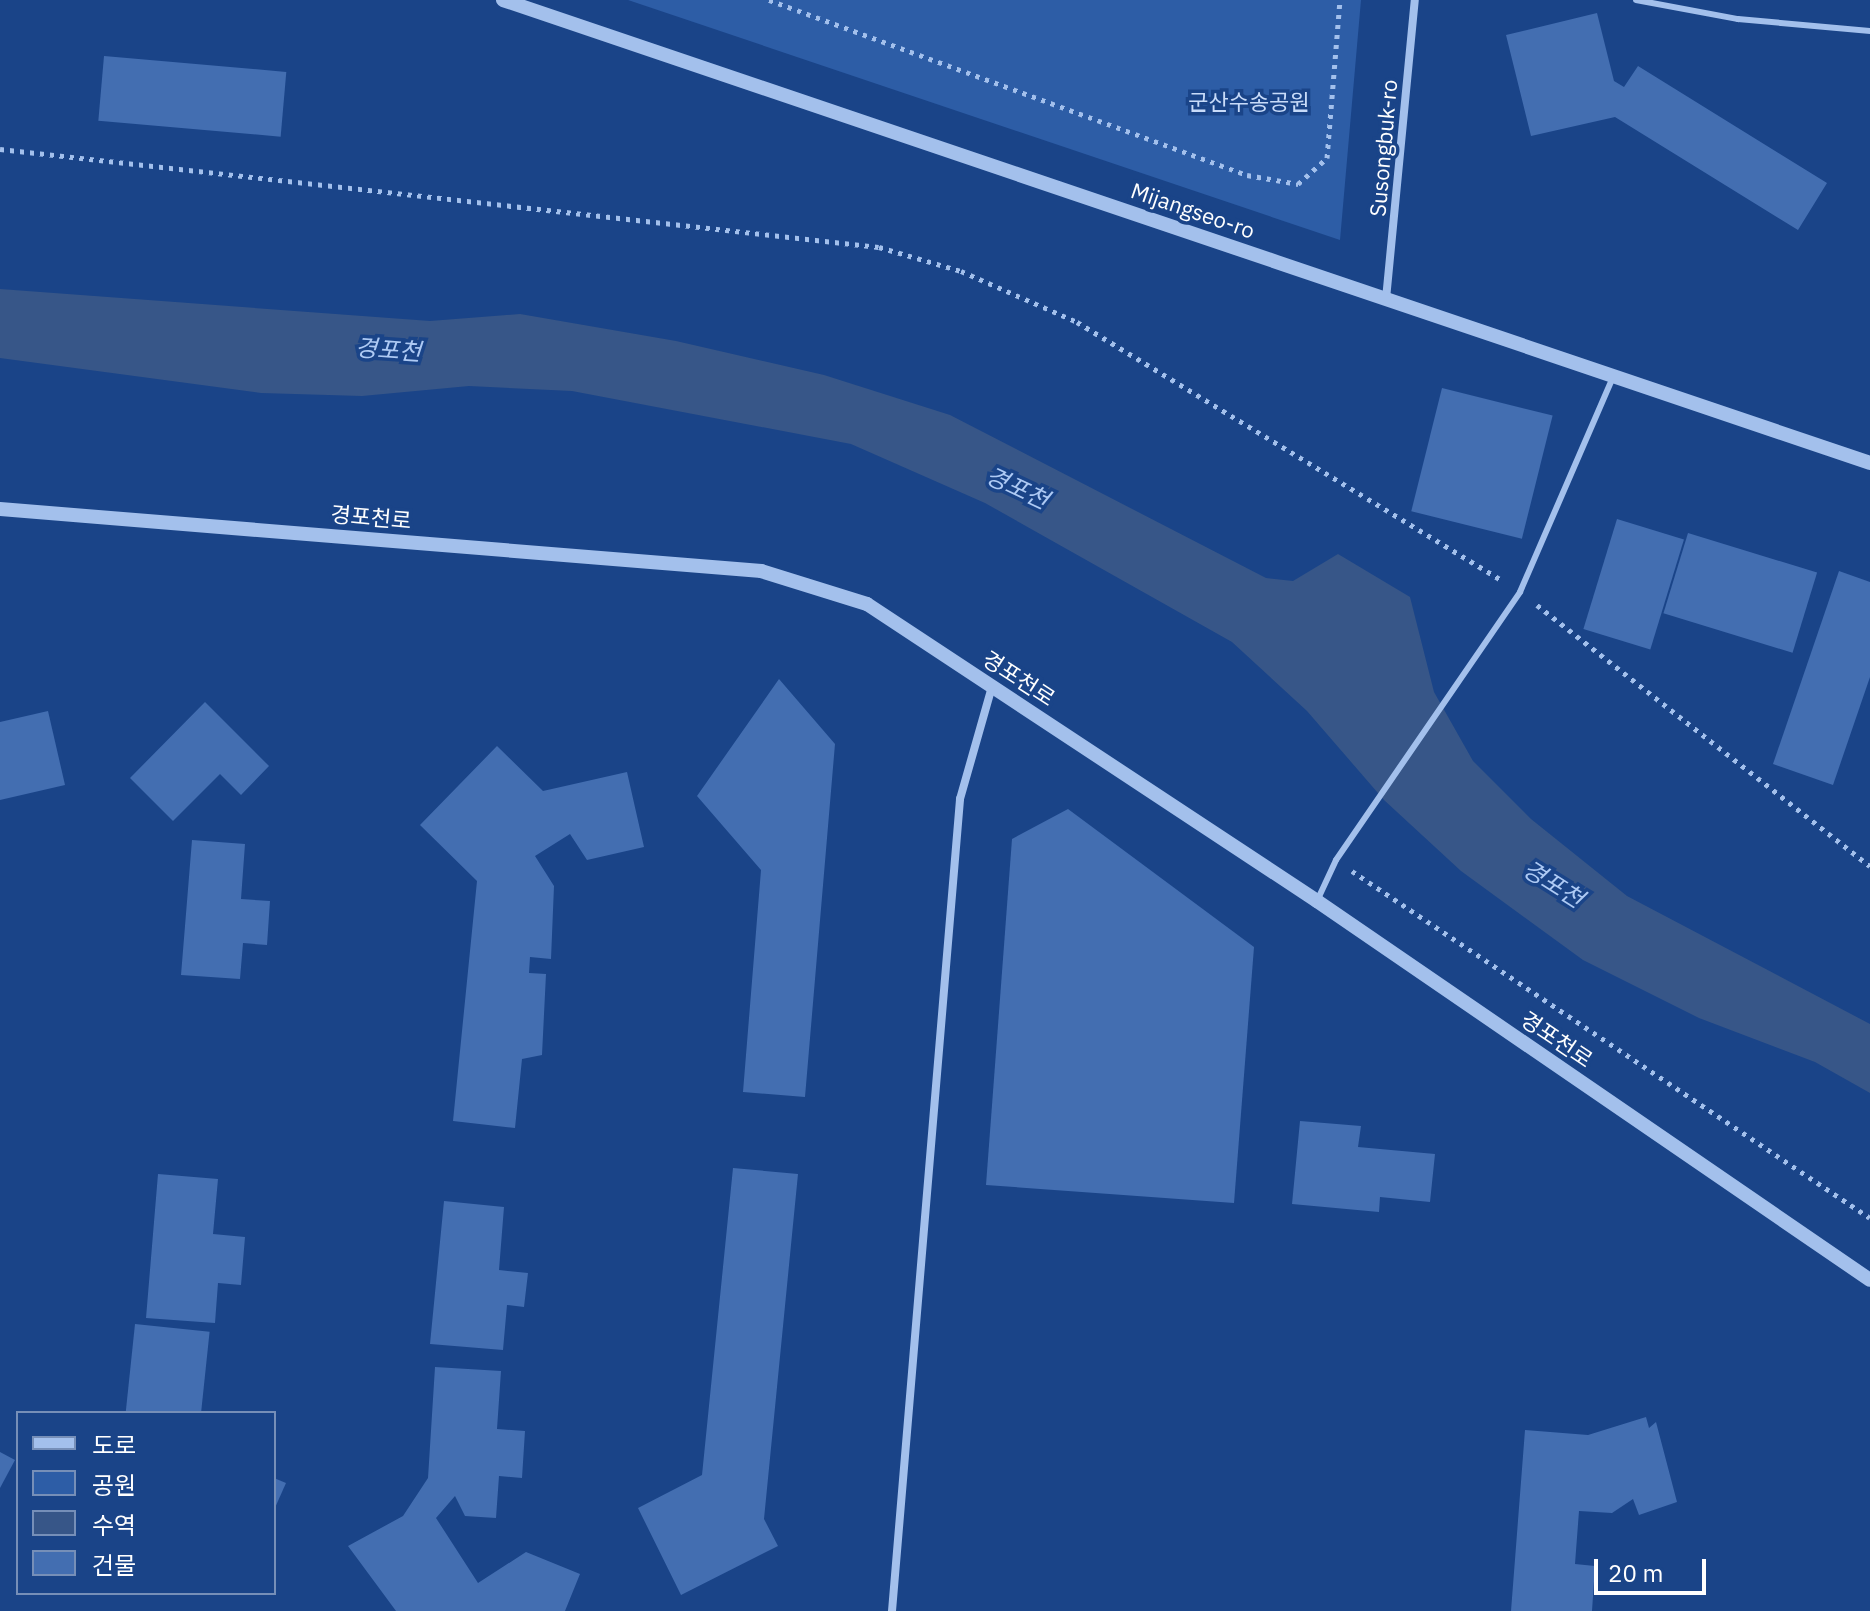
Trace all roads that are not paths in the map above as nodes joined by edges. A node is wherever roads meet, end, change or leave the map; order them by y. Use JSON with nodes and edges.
{"nodes":[{"id":1,"x":503,"y":0,"type":"edge"},
{"id":2,"x":1415,"y":0,"type":"edge"},
{"id":3,"x":1636,"y":0,"type":"edge"},
{"id":4,"x":1870,"y":31,"type":"edge"},
{"id":5,"x":1386,"y":299,"type":"junction"},
{"id":6,"x":1613,"y":376,"type":"junction"},
{"id":7,"x":1870,"y":463,"type":"edge"},
{"id":8,"x":0,"y":509,"type":"edge"},
{"id":9,"x":992,"y":687,"type":"junction"},
{"id":10,"x":1317,"y":901,"type":"junction"},
{"id":11,"x":1870,"y":1280,"type":"edge"},
{"id":12,"x":892,"y":1611,"type":"edge"}],
"edges":[{"from":1,"to":5,"type":"street","name":"Mijangseo-ro"},
{"from":2,"to":5,"type":"street","name":"Susongbuk-ro"},
{"from":3,"to":4,"type":"lane"},
{"from":5,"to":6,"type":"street","name":"Mijangseo-ro"},
{"from":6,"to":7,"type":"street","name":"Mijangseo-ro"},
{"from":6,"to":10,"type":"lane"},
{"from":8,"to":9,"type":"street","name":"경포천로"},
{"from":9,"to":10,"type":"street","name":"경포천로"},
{"from":9,"to":12,"type":"street"},
{"from":10,"to":11,"type":"street","name":"경포천로"}]}
